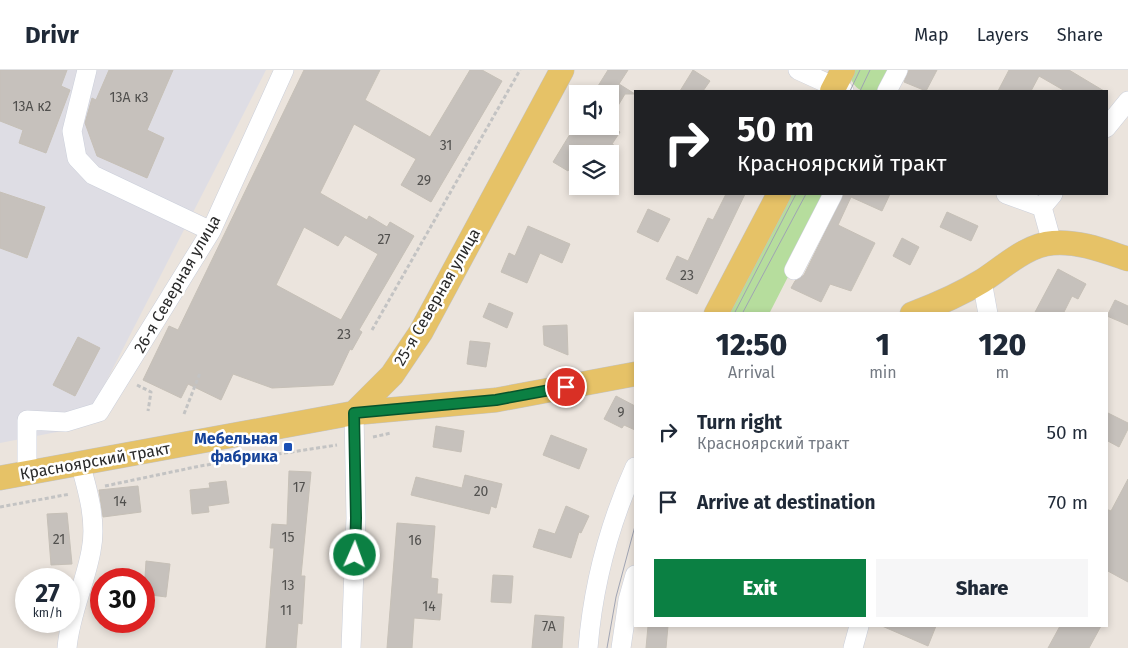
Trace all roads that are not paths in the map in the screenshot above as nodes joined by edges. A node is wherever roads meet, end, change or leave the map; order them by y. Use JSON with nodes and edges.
{"nodes":[{"id":1,"x":87,"y":70,"type":"edge"},
{"id":2,"x":284,"y":70,"type":"edge"},
{"id":3,"x":562,"y":70,"type":"edge"},
{"id":4,"x":798,"y":70,"type":"edge"},
{"id":5,"x":898,"y":70,"type":"edge"},
{"id":6,"x":838,"y":85,"type":"edge"},
{"id":7,"x":888,"y":90,"type":"edge"},
{"id":8,"x":1128,"y":101,"type":"edge"},
{"id":9,"x":1108,"y":126,"type":"edge"},
{"id":10,"x":778,"y":195,"type":"edge"},
{"id":11,"x":832,"y":195,"type":"edge"},
{"id":12,"x":1013,"y":195,"type":"edge"},
{"id":13,"x":1048,"y":200,"type":"edge"},
{"id":14,"x":211,"y":231,"type":"junction"},
{"id":15,"x":1052,"y":243,"type":"junction"},
{"id":16,"x":1128,"y":259,"type":"edge"},
{"id":17,"x":794,"y":270,"type":"dead end"},
{"id":18,"x":982,"y":281,"type":"junction"},
{"id":19,"x":717,"y":312,"type":"edge"},
{"id":20,"x":918,"y":312,"type":"edge"},
{"id":21,"x":988,"y":312,"type":"edge"},
{"id":22,"x":634,"y":374,"type":"edge"},
{"id":23,"x":354,"y":413,"type":"junction"},
{"id":24,"x":80,"y":463,"type":"junction"},
{"id":25,"x":634,"y":469,"type":"edge"},
{"id":26,"x":27,"y":473,"type":"junction"},
{"id":27,"x":0,"y":478,"type":"edge"},
{"id":28,"x":634,"y":579,"type":"edge"},
{"id":29,"x":859,"y":627,"type":"edge"},
{"id":30,"x":67,"y":648,"type":"edge"},
{"id":31,"x":351,"y":648,"type":"edge"},
{"id":32,"x":588,"y":648,"type":"edge"},
{"id":33,"x":621,"y":648,"type":"edge"},
{"id":34,"x":853,"y":648,"type":"edge"}],
"edges":[{"from":1,"to":14,"type":"street"},
{"from":2,"to":14,"type":"street","name":"26-я Северная улица"},
{"from":3,"to":23,"type":"main road","name":"25-я Северная улица"},
{"from":4,"to":6,"type":"street"},
{"from":5,"to":7,"type":"street"},
{"from":8,"to":9,"type":"street"},
{"from":10,"to":19,"type":"main road"},
{"from":11,"to":17,"type":"street"},
{"from":12,"to":13,"type":"street"},
{"from":13,"to":15,"type":"street"},
{"from":14,"to":26,"type":"street","name":"26-я Северная улица"},
{"from":15,"to":16,"type":"main road"},
{"from":15,"to":18,"type":"main road"},
{"from":18,"to":20,"type":"main road"},
{"from":18,"to":21,"type":"street"},
{"from":22,"to":23,"type":"main road","name":"Красноярский тракт"},
{"from":23,"to":24,"type":"main road","name":"Красноярский тракт"},
{"from":23,"to":31,"type":"street"},
{"from":24,"to":26,"type":"main road","name":"Красноярский тракт"},
{"from":24,"to":30,"type":"street"},
{"from":25,"to":32,"type":"street"},
{"from":26,"to":27,"type":"main road","name":"Красноярский тракт"},
{"from":28,"to":33,"type":"street"},
{"from":29,"to":34,"type":"street"}]}
